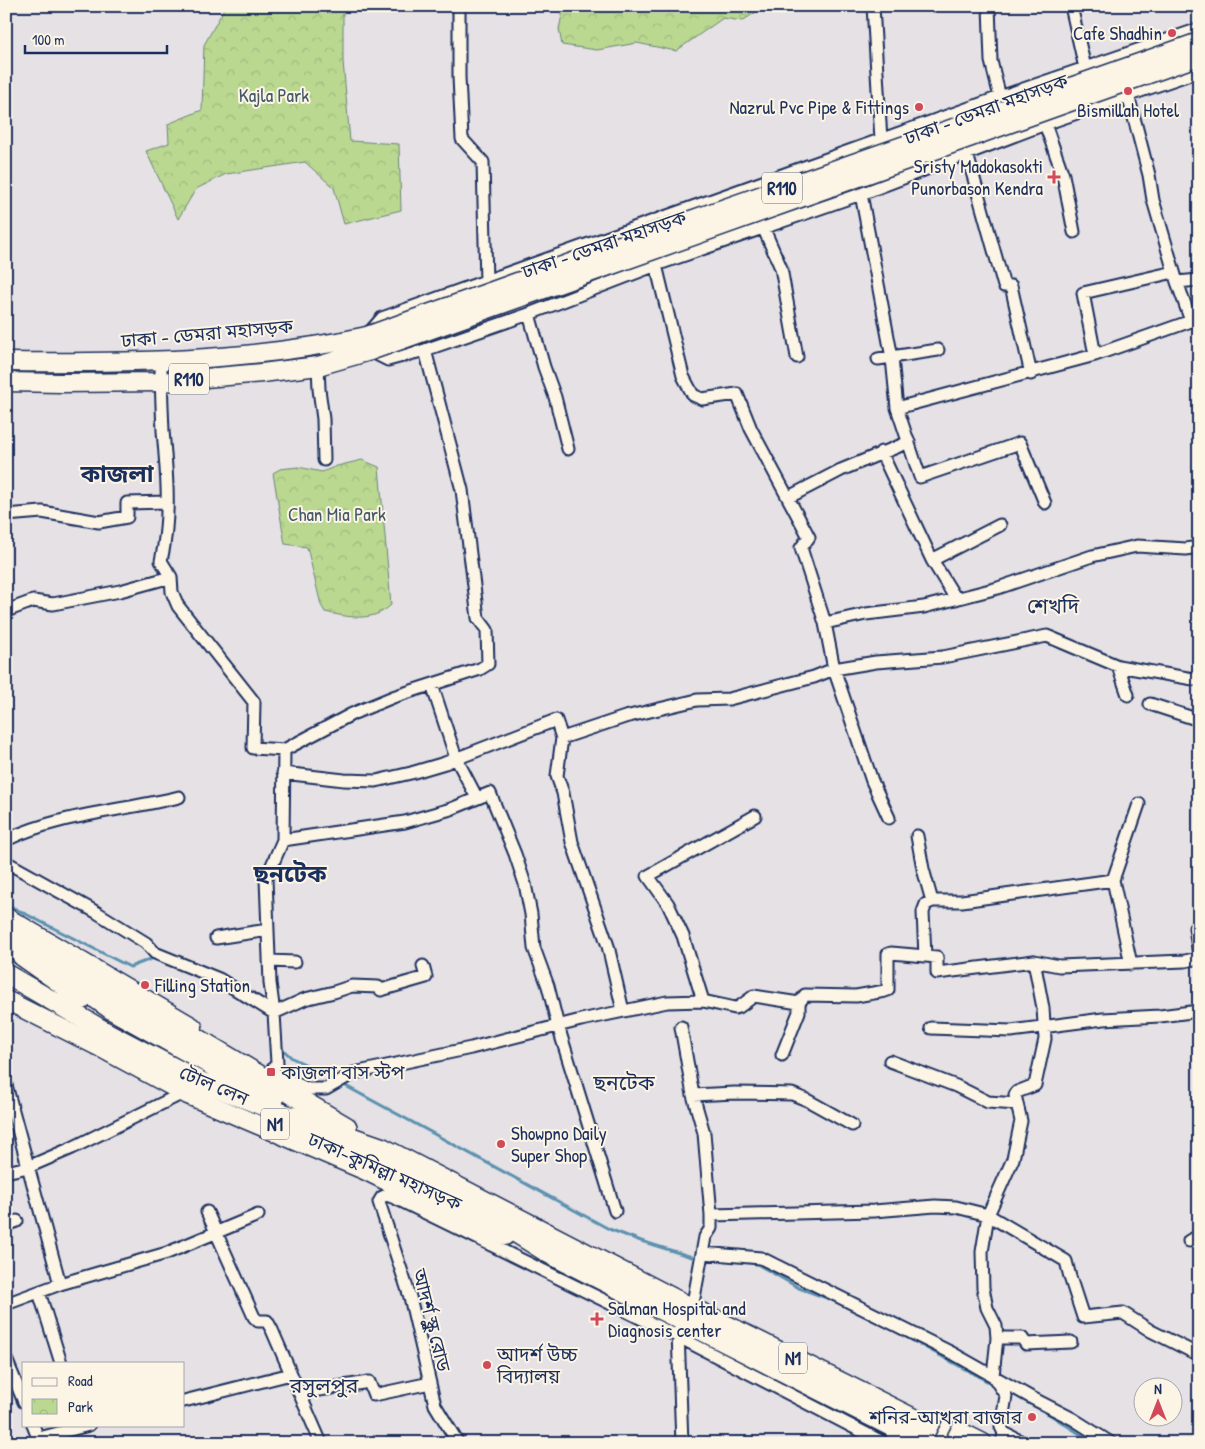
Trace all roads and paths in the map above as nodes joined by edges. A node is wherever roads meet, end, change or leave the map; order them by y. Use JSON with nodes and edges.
{"nodes":[{"id":1,"x":459,"y":6,"type":"edge"},
{"id":2,"x":874,"y":6,"type":"edge"},
{"id":3,"x":989,"y":6,"type":"edge"},
{"id":4,"x":1071,"y":6,"type":"edge"},
{"id":5,"x":1199,"y":29,"type":"edge"},
{"id":6,"x":1199,"y":42,"type":"edge"},
{"id":7,"x":1199,"y":56,"type":"edge"},
{"id":8,"x":1085,"y":68,"type":"junction"},
{"id":9,"x":1199,"y":71,"type":"edge"},
{"id":10,"x":1128,"y":96,"type":"junction"},
{"id":11,"x":1000,"y":97,"type":"junction"},
{"id":12,"x":1046,"y":124,"type":"junction"},
{"id":13,"x":881,"y":140,"type":"junction"},
{"id":14,"x":967,"y":154,"type":"junction"},
{"id":15,"x":861,"y":194,"type":"junction"},
{"id":16,"x":645,"y":224,"type":"junction"},
{"id":17,"x":763,"y":227,"type":"junction"},
{"id":18,"x":633,"y":229,"type":"junction"},
{"id":19,"x":1074,"y":232,"type":"dead end"},
{"id":20,"x":654,"y":266,"type":"junction"},
{"id":21,"x":1176,"y":277,"type":"junction"},
{"id":22,"x":1199,"y":280,"type":"edge"},
{"id":23,"x":486,"y":282,"type":"junction"},
{"id":24,"x":529,"y":314,"type":"junction"},
{"id":25,"x":368,"y":343,"type":"junction"},
{"id":26,"x":425,"y":350,"type":"junction"},
{"id":27,"x":938,"y":350,"type":"dead end"},
{"id":28,"x":1096,"y":355,"type":"junction"},
{"id":29,"x":797,"y":358,"type":"dead end"},
{"id":30,"x":892,"y":358,"type":"junction"},
{"id":31,"x":878,"y":359,"type":"dead end"},
{"id":32,"x":6,"y":362,"type":"edge"},
{"id":33,"x":154,"y":362,"type":"junction"},
{"id":34,"x":318,"y":366,"type":"junction"},
{"id":35,"x":1030,"y":374,"type":"junction"},
{"id":36,"x":6,"y":382,"type":"edge"},
{"id":37,"x":156,"y":382,"type":"junction"},
{"id":38,"x":897,"y":408,"type":"junction"},
{"id":39,"x":909,"y":442,"type":"junction"},
{"id":40,"x":568,"y":449,"type":"dead end"},
{"id":41,"x":881,"y":452,"type":"junction"},
{"id":42,"x":324,"y":460,"type":"dead end"},
{"id":43,"x":788,"y":497,"type":"junction"},
{"id":44,"x":167,"y":502,"type":"junction"},
{"id":45,"x":1045,"y":503,"type":"dead end"},
{"id":46,"x":6,"y":515,"type":"edge"},
{"id":47,"x":1000,"y":525,"type":"dead end"},
{"id":48,"x":1198,"y":547,"type":"edge"},
{"id":49,"x":932,"y":560,"type":"junction"},
{"id":50,"x":171,"y":578,"type":"junction"},
{"id":51,"x":956,"y":599,"type":"junction"},
{"id":52,"x":6,"y":611,"type":"edge"},
{"id":53,"x":825,"y":623,"type":"junction"},
{"id":54,"x":1118,"y":666,"type":"junction"},
{"id":55,"x":834,"y":669,"type":"junction"},
{"id":56,"x":1199,"y":680,"type":"edge"},
{"id":57,"x":432,"y":685,"type":"junction"},
{"id":58,"x":1128,"y":695,"type":"dead end"},
{"id":59,"x":1150,"y":704,"type":"dead end"},
{"id":60,"x":1199,"y":720,"type":"edge"},
{"id":61,"x":562,"y":738,"type":"junction"},
{"id":62,"x":284,"y":750,"type":"junction"},
{"id":63,"x":456,"y":758,"type":"junction"},
{"id":64,"x":283,"y":773,"type":"junction"},
{"id":65,"x":179,"y":796,"type":"dead end"},
{"id":66,"x":476,"y":798,"type":"junction"},
{"id":67,"x":1139,"y":804,"type":"dead end"},
{"id":68,"x":755,"y":816,"type":"dead end"},
{"id":69,"x":889,"y":818,"type":"dead end"},
{"id":70,"x":917,"y":836,"type":"dead end"},
{"id":71,"x":6,"y":840,"type":"edge"},
{"id":72,"x":283,"y":840,"type":"junction"},
{"id":73,"x":6,"y":862,"type":"edge"},
{"id":74,"x":1113,"y":880,"type":"junction"},
{"id":75,"x":932,"y":901,"type":"junction"},
{"id":76,"x":6,"y":917,"type":"edge"},
{"id":77,"x":1199,"y":926,"type":"edge"},
{"id":78,"x":268,"y":930,"type":"junction"},
{"id":79,"x":216,"y":938,"type":"dead end"},
{"id":80,"x":10,"y":940,"type":"edge"},
{"id":81,"x":925,"y":956,"type":"junction"},
{"id":82,"x":1199,"y":956,"type":"edge"},
{"id":83,"x":270,"y":961,"type":"junction"},
{"id":84,"x":1034,"y":961,"type":"junction"},
{"id":85,"x":6,"y":962,"type":"edge"},
{"id":86,"x":295,"y":962,"type":"dead end"},
{"id":87,"x":1131,"y":964,"type":"junction"},
{"id":88,"x":423,"y":966,"type":"dead end"},
{"id":89,"x":6,"y":970,"type":"edge"},
{"id":90,"x":6,"y":974,"type":"edge"},
{"id":91,"x":6,"y":986,"type":"edge"},
{"id":92,"x":44,"y":996,"type":"junction"},
{"id":93,"x":6,"y":1000,"type":"edge"},
{"id":94,"x":703,"y":1001,"type":"junction"},
{"id":95,"x":799,"y":1003,"type":"junction"},
{"id":96,"x":623,"y":1011,"type":"junction"},
{"id":97,"x":1199,"y":1011,"type":"edge"},
{"id":98,"x":274,"y":1013,"type":"junction"},
{"id":99,"x":558,"y":1026,"type":"junction"},
{"id":100,"x":681,"y":1027,"type":"dead end"},
{"id":101,"x":1044,"y":1027,"type":"junction"},
{"id":102,"x":931,"y":1028,"type":"dead end"},
{"id":103,"x":106,"y":1032,"type":"junction"},
{"id":104,"x":782,"y":1055,"type":"dead end"},
{"id":105,"x":890,"y":1061,"type":"dead end"},
{"id":106,"x":271,"y":1072,"type":"junction"},
{"id":107,"x":6,"y":1085,"type":"edge"},
{"id":108,"x":183,"y":1093,"type":"junction"},
{"id":109,"x":693,"y":1095,"type":"junction"},
{"id":110,"x":1017,"y":1104,"type":"junction"},
{"id":111,"x":299,"y":1119,"type":"junction"},
{"id":112,"x":852,"y":1125,"type":"dead end"},
{"id":113,"x":323,"y":1128,"type":"junction"},
{"id":114,"x":348,"y":1136,"type":"junction"},
{"id":115,"x":390,"y":1152,"type":"junction"},
{"id":116,"x":28,"y":1167,"type":"junction"},
{"id":117,"x":6,"y":1172,"type":"edge"},
{"id":118,"x":616,"y":1211,"type":"dead end"},
{"id":119,"x":207,"y":1212,"type":"dead end"},
{"id":120,"x":258,"y":1215,"type":"dead end"},
{"id":121,"x":711,"y":1215,"type":"junction"},
{"id":122,"x":988,"y":1215,"type":"junction"},
{"id":123,"x":217,"y":1232,"type":"junction"},
{"id":124,"x":548,"y":1253,"type":"junction"},
{"id":125,"x":702,"y":1257,"type":"junction"},
{"id":126,"x":60,"y":1284,"type":"junction"},
{"id":127,"x":39,"y":1292,"type":"junction"},
{"id":128,"x":694,"y":1298,"type":"junction"},
{"id":129,"x":6,"y":1304,"type":"edge"},
{"id":130,"x":678,"y":1328,"type":"junction"},
{"id":131,"x":997,"y":1338,"type":"junction"},
{"id":132,"x":1072,"y":1342,"type":"dead end"},
{"id":133,"x":1199,"y":1355,"type":"edge"},
{"id":134,"x":6,"y":1359,"type":"edge"},
{"id":135,"x":61,"y":1362,"type":"edge"},
{"id":136,"x":291,"y":1374,"type":"junction"},
{"id":137,"x":430,"y":1383,"type":"junction"},
{"id":138,"x":999,"y":1385,"type":"junction"},
{"id":139,"x":300,"y":1393,"type":"junction"},
{"id":140,"x":22,"y":1397,"type":"edge"},
{"id":141,"x":185,"y":1401,"type":"edge"},
{"id":142,"x":951,"y":1415,"type":"dead end"},
{"id":143,"x":33,"y":1426,"type":"edge"},
{"id":144,"x":86,"y":1426,"type":"edge"},
{"id":145,"x":890,"y":1438,"type":"edge"},
{"id":146,"x":1003,"y":1438,"type":"edge"},
{"id":147,"x":40,"y":1440,"type":"edge"},
{"id":148,"x":321,"y":1443,"type":"edge"},
{"id":149,"x":458,"y":1443,"type":"edge"},
{"id":150,"x":682,"y":1443,"type":"edge"},
{"id":151,"x":924,"y":1443,"type":"edge"},
{"id":152,"x":936,"y":1443,"type":"edge"},
{"id":153,"x":963,"y":1443,"type":"edge"},
{"id":154,"x":982,"y":1443,"type":"edge"},
{"id":155,"x":1024,"y":1443,"type":"edge"},
{"id":156,"x":1110,"y":1443,"type":"edge"}],
"edges":[{"from":1,"to":23,"type":"street"},
{"from":2,"to":13,"type":"street"},
{"from":3,"to":11,"type":"street"},
{"from":4,"to":8,"type":"street"},
{"from":5,"to":8,"type":"street"},
{"from":6,"to":25,"type":"main road","name":"ঢাকা - ডেমরা মহাসড়ক","number":"R110","bridge":true},
{"from":7,"to":25,"type":"main road","name":"ঢাকা - ডেমরা মহাসড়ক","number":"R110","bridge":true},
{"from":8,"to":11,"type":"street"},
{"from":9,"to":10,"type":"street"},
{"from":10,"to":12,"type":"street"},
{"from":10,"to":21,"type":"street"},
{"from":11,"to":13,"type":"street"},
{"from":12,"to":14,"type":"street"},
{"from":12,"to":19,"type":"street"},
{"from":13,"to":16,"type":"street"},
{"from":14,"to":15,"type":"street"},
{"from":14,"to":35,"type":"street"},
{"from":15,"to":17,"type":"street"},
{"from":15,"to":30,"type":"street"},
{"from":16,"to":18,"type":"street"},
{"from":16,"to":20,"type":"street"},
{"from":17,"to":20,"type":"street"},
{"from":17,"to":29,"type":"street"},
{"from":18,"to":20,"type":"street"},
{"from":18,"to":23,"type":"street"},
{"from":20,"to":24,"type":"street"},
{"from":20,"to":43,"type":"street"},
{"from":21,"to":22,"type":"street"},
{"from":21,"to":28,"type":"street"},
{"from":21,"to":28,"type":"street"},
{"from":23,"to":25,"type":"street"},
{"from":24,"to":26,"type":"street"},
{"from":24,"to":40,"type":"street"},
{"from":25,"to":26,"type":"street"},
{"from":25,"to":33,"type":"main road","name":"ঢাকা - ডেমরা মহাসড়ক","number":"R110"},
{"from":25,"to":34,"type":"main road","name":"ঢাকা - ডেমরা মহাসড়ক","number":"R110"},
{"from":26,"to":57,"type":"street"},
{"from":27,"to":30,"type":"street"},
{"from":28,"to":35,"type":"street"},
{"from":30,"to":31,"type":"street"},
{"from":30,"to":38,"type":"street"},
{"from":32,"to":33,"type":"main road","name":"ঢাকা - ডেমরা মহাসড়ক","number":"R110"},
{"from":33,"to":37,"type":"main road"},
{"from":34,"to":37,"type":"main road","name":"ঢাকা - ডেমরা মহাসড়ক","number":"R110"},
{"from":34,"to":42,"type":"street"},
{"from":35,"to":38,"type":"street"},
{"from":36,"to":37,"type":"main road","name":"ঢাকা - ডেমরা মহাসড়ক","number":"R110"},
{"from":37,"to":44,"type":"street"},
{"from":38,"to":39,"type":"street"},
{"from":39,"to":41,"type":"street"},
{"from":39,"to":45,"type":"street"},
{"from":41,"to":43,"type":"street"},
{"from":41,"to":49,"type":"street"},
{"from":43,"to":53,"type":"street"},
{"from":44,"to":46,"type":"street"},
{"from":44,"to":50,"type":"street"},
{"from":47,"to":49,"type":"street"},
{"from":48,"to":51,"type":"street"},
{"from":49,"to":51,"type":"street"},
{"from":50,"to":52,"type":"street"},
{"from":50,"to":62,"type":"street"},
{"from":51,"to":53,"type":"street"},
{"from":53,"to":55,"type":"street"},
{"from":54,"to":55,"type":"street"},
{"from":54,"to":56,"type":"street"},
{"from":54,"to":58,"type":"street"},
{"from":55,"to":61,"type":"street"},
{"from":55,"to":69,"type":"street"},
{"from":57,"to":62,"type":"street"},
{"from":57,"to":63,"type":"street"},
{"from":59,"to":60,"type":"street"},
{"from":61,"to":63,"type":"street"},
{"from":61,"to":96,"type":"street"},
{"from":62,"to":64,"type":"street"},
{"from":63,"to":64,"type":"street"},
{"from":63,"to":66,"type":"street"},
{"from":64,"to":72,"type":"street"},
{"from":65,"to":71,"type":"street"},
{"from":66,"to":72,"type":"street"},
{"from":66,"to":99,"type":"street"},
{"from":67,"to":74,"type":"street"},
{"from":68,"to":94,"type":"street"},
{"from":70,"to":75,"type":"street"},
{"from":72,"to":78,"type":"street"},
{"from":73,"to":98,"type":"street"},
{"from":74,"to":75,"type":"street"},
{"from":74,"to":87,"type":"street"},
{"from":75,"to":81,"type":"street"},
{"from":76,"to":106,"type":"main road","name":"ঢাকা–কুমিল্লা মহাসড়ক","number":"N1"},
{"from":77,"to":82,"type":"street"},
{"from":78,"to":79,"type":"street"},
{"from":78,"to":83,"type":"street"},
{"from":80,"to":111,"type":"highway"},
{"from":80,"to":113,"type":"highway"},
{"from":80,"to":114,"type":"highway"},
{"from":80,"to":115,"type":"highway","number":"N1"},
{"from":81,"to":84,"type":"street"},
{"from":81,"to":95,"type":"street"},
{"from":82,"to":87,"type":"street"},
{"from":83,"to":86,"type":"street"},
{"from":83,"to":98,"type":"street"},
{"from":84,"to":87,"type":"street"},
{"from":84,"to":101,"type":"street"},
{"from":85,"to":103,"type":"highway"},
{"from":88,"to":98,"type":"street"},
{"from":89,"to":92,"type":"highway"},
{"from":90,"to":92,"type":"highway"},
{"from":91,"to":124,"type":"highway","name":"ঢাকা–কুমিল্লা মহাসড়ক","number":"N1"},
{"from":92,"to":103,"type":"highway"},
{"from":93,"to":108,"type":"main road","name":"ঢাকা–কুমিল্লা মহাসড়ক","number":"N1"},
{"from":94,"to":95,"type":"street"},
{"from":94,"to":96,"type":"street"},
{"from":95,"to":104,"type":"street"},
{"from":96,"to":99,"type":"street"},
{"from":97,"to":101,"type":"street"},
{"from":98,"to":106,"type":"street"},
{"from":99,"to":106,"type":"street"},
{"from":99,"to":118,"type":"street"},
{"from":100,"to":109,"type":"street"},
{"from":101,"to":102,"type":"street"},
{"from":101,"to":110,"type":"street"},
{"from":103,"to":111,"type":"highway","name":"টোল লেন"},
{"from":105,"to":110,"type":"street"},
{"from":106,"to":115,"type":"main road","name":"ঢাকা–কুমিল্লা মহাসড়ক","number":"N1"},
{"from":107,"to":116,"type":"street"},
{"from":108,"to":116,"type":"street"},
{"from":108,"to":124,"type":"main road","name":"ঢাকা–কুমিল্লা মহাসড়ক","number":"N1"},
{"from":109,"to":112,"type":"street"},
{"from":109,"to":121,"type":"street"},
{"from":110,"to":122,"type":"street"},
{"from":111,"to":113,"type":"highway","name":"টোল লেন"},
{"from":113,"to":114,"type":"highway","name":"টোল লেন"},
{"from":114,"to":115,"type":"highway","name":"টোল লেন"},
{"from":115,"to":128,"type":"highway"},
{"from":115,"to":153,"type":"highway","name":"টোল লেন","number":"N1"},
{"from":116,"to":117,"type":"street"},
{"from":116,"to":126,"type":"street"},
{"from":119,"to":123,"type":"street"},
{"from":120,"to":123,"type":"street"},
{"from":121,"to":122,"type":"street"},
{"from":121,"to":125,"type":"street"},
{"from":122,"to":131,"type":"street"},
{"from":122,"to":133,"type":"street"},
{"from":123,"to":126,"type":"street"},
{"from":123,"to":136,"type":"street"},
{"from":124,"to":130,"type":"highway","name":"ঢাকা–কুমিল্লা মহাসড়ক","number":"N1"},
{"from":125,"to":128,"type":"street"},
{"from":125,"to":138,"type":"street"},
{"from":126,"to":127,"type":"street"},
{"from":127,"to":129,"type":"street"},
{"from":127,"to":135,"type":"street"},
{"from":128,"to":154,"type":"highway"},
{"from":130,"to":137,"type":"street","name":"আদর্শ স্কুল রোড"},
{"from":130,"to":145,"type":"highway","name":"ঢাকা–কুমিল্লা মহাসড়ক","number":"N1"},
{"from":130,"to":150,"type":"street"},
{"from":131,"to":132,"type":"street"},
{"from":131,"to":138,"type":"street"},
{"from":134,"to":140,"type":"street"},
{"from":136,"to":139,"type":"street"},
{"from":136,"to":141,"type":"street"},
{"from":137,"to":139,"type":"street"},
{"from":137,"to":149,"type":"street","name":"আদর্শ স্কুল রোড"},
{"from":138,"to":146,"type":"street"},
{"from":138,"to":156,"type":"street"},
{"from":139,"to":148,"type":"street"},
{"from":142,"to":152,"type":"street","bridge":true},
{"from":143,"to":147,"type":"street"},
{"from":144,"to":147,"type":"street"},
{"from":145,"to":151,"type":"highway","name":"ঢাকা–কুমিল্লা মহাসড়ক","number":"N1"},
{"from":146,"to":155,"type":"street"}]}
